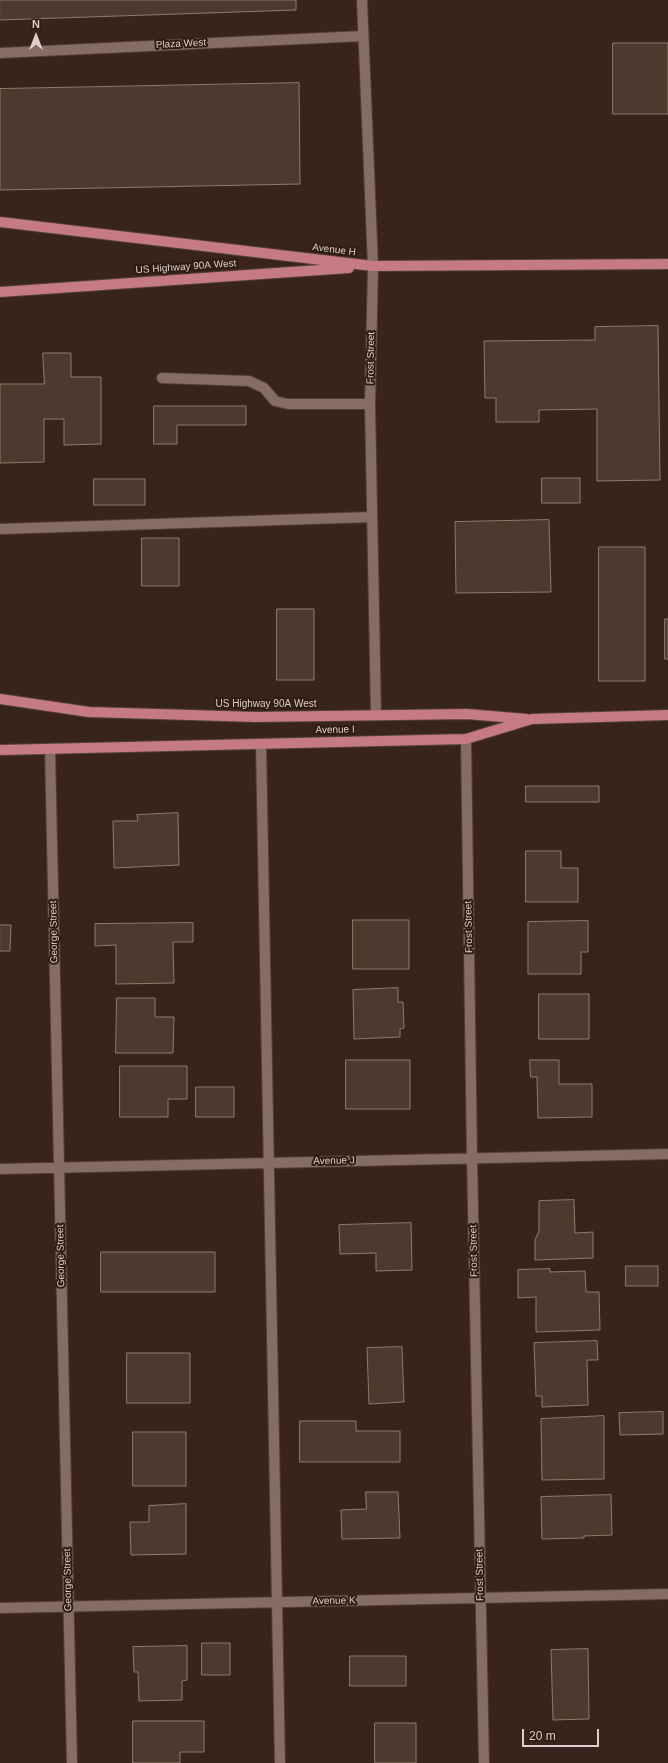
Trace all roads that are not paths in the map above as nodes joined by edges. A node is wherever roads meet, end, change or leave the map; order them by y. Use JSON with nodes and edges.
{"nodes":[{"id":1,"x":362,"y":0,"type":"edge"},
{"id":2,"x":363,"y":36,"type":"junction"},
{"id":3,"x":0,"y":53,"type":"edge"},
{"id":4,"x":0,"y":222,"type":"edge"},
{"id":5,"x":668,"y":264,"type":"edge"},
{"id":6,"x":373,"y":266,"type":"junction"},
{"id":7,"x":0,"y":292,"type":"edge"},
{"id":8,"x":162,"y":378,"type":"dead end"},
{"id":9,"x":370,"y":404,"type":"junction"},
{"id":10,"x":372,"y":517,"type":"junction"},
{"id":11,"x":0,"y":529,"type":"edge"},
{"id":12,"x":0,"y":699,"type":"edge"},
{"id":13,"x":376,"y":715,"type":"junction"},
{"id":14,"x":668,"y":715,"type":"edge"},
{"id":15,"x":532,"y":719,"type":"junction"},
{"id":16,"x":466,"y":739,"type":"junction"},
{"id":17,"x":261,"y":744,"type":"junction"},
{"id":18,"x":50,"y":749,"type":"junction"},
{"id":19,"x":0,"y":750,"type":"edge"},
{"id":20,"x":668,"y":1154,"type":"edge"},
{"id":21,"x":472,"y":1158,"type":"junction"},
{"id":22,"x":269,"y":1163,"type":"junction"},
{"id":23,"x":59,"y":1168,"type":"junction"},
{"id":24,"x":0,"y":1169,"type":"edge"},
{"id":25,"x":668,"y":1594,"type":"edge"},
{"id":26,"x":481,"y":1598,"type":"junction"},
{"id":27,"x":277,"y":1602,"type":"junction"},
{"id":28,"x":69,"y":1606,"type":"junction"},
{"id":29,"x":0,"y":1608,"type":"edge"},
{"id":30,"x":72,"y":1763,"type":"edge"},
{"id":31,"x":280,"y":1763,"type":"edge"},
{"id":32,"x":484,"y":1763,"type":"edge"}],
"edges":[{"from":1,"to":2,"type":"street","name":"Frost Street"},
{"from":2,"to":3,"type":"street","name":"Plaza West"},
{"from":2,"to":6,"type":"street","name":"Frost Street"},
{"from":4,"to":6,"type":"main road","name":"Avenue H"},
{"from":5,"to":6,"type":"main road","name":"Avenue H"},
{"from":6,"to":7,"type":"main road","name":"US Highway 90A West"},
{"from":6,"to":9,"type":"street","name":"Frost Street"},
{"from":8,"to":9,"type":"street"},
{"from":9,"to":10,"type":"street","name":"Frost Street"},
{"from":10,"to":11,"type":"street"},
{"from":10,"to":13,"type":"street","name":"Frost Street"},
{"from":12,"to":13,"type":"main road","name":"US Highway 90A West"},
{"from":13,"to":15,"type":"main road","name":"US Highway 90A West"},
{"from":14,"to":15,"type":"main road","name":"Avenue I"},
{"from":15,"to":16,"type":"main road","name":"Avenue I"},
{"from":16,"to":17,"type":"main road","name":"Avenue I"},
{"from":16,"to":21,"type":"street","name":"Frost Street"},
{"from":17,"to":18,"type":"main road","name":"Avenue I"},
{"from":17,"to":22,"type":"street"},
{"from":18,"to":19,"type":"main road","name":"Avenue I"},
{"from":18,"to":23,"type":"street","name":"George Street"},
{"from":20,"to":21,"type":"street","name":"Avenue J"},
{"from":21,"to":22,"type":"street","name":"Avenue J"},
{"from":21,"to":26,"type":"street","name":"Frost Street"},
{"from":22,"to":23,"type":"street","name":"Avenue J"},
{"from":22,"to":27,"type":"street"},
{"from":23,"to":24,"type":"street","name":"Avenue J"},
{"from":23,"to":28,"type":"street","name":"George Street"},
{"from":25,"to":26,"type":"street","name":"Avenue K"},
{"from":26,"to":27,"type":"street","name":"Avenue K"},
{"from":26,"to":32,"type":"street","name":"Frost Street"},
{"from":27,"to":28,"type":"street","name":"Avenue K"},
{"from":27,"to":31,"type":"street"},
{"from":28,"to":29,"type":"street","name":"Avenue K"},
{"from":28,"to":30,"type":"street","name":"George Street"}]}
